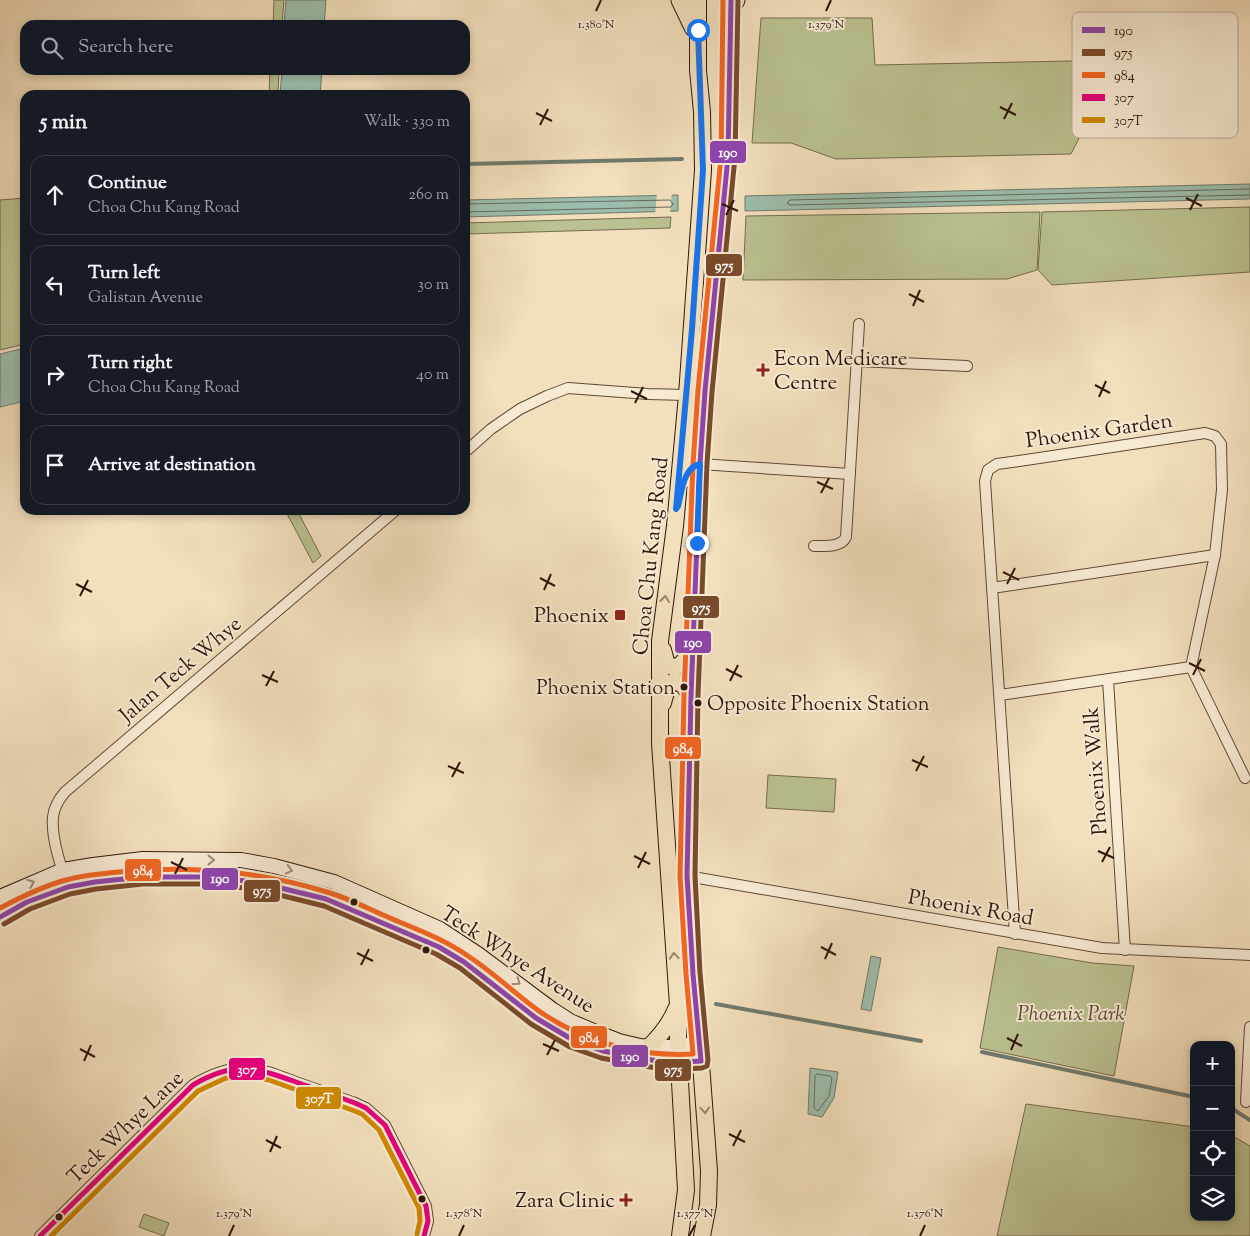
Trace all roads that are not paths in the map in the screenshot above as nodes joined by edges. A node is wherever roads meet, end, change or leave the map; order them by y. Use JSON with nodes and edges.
{"nodes":[{"id":1,"x":681,"y":0,"type":"edge"},
{"id":2,"x":698,"y":0,"type":"edge"},
{"id":3,"x":733,"y":2,"type":"edge"},
{"id":4,"x":698,"y":30,"type":"junction"},
{"id":5,"x":859,"y":324,"type":"dead end"},
{"id":6,"x":857,"y":361,"type":"junction"},
{"id":7,"x":967,"y":366,"type":"dead end"},
{"id":8,"x":687,"y":394,"type":"junction"},
{"id":9,"x":470,"y":448,"type":"edge"},
{"id":10,"x":700,"y":464,"type":"junction"},
{"id":11,"x":850,"y":474,"type":"junction"},
{"id":12,"x":676,"y":509,"type":"junction"},
{"id":13,"x":390,"y":515,"type":"edge"},
{"id":14,"x":814,"y":546,"type":"dead end"},
{"id":15,"x":1215,"y":555,"type":"junction"},
{"id":16,"x":992,"y":588,"type":"junction"},
{"id":17,"x":660,"y":641,"type":"junction"},
{"id":18,"x":693,"y":643,"type":"junction"},
{"id":19,"x":1191,"y":667,"type":"junction"},
{"id":20,"x":1108,"y":680,"type":"junction"},
{"id":21,"x":1000,"y":695,"type":"junction"},
{"id":22,"x":691,"y":696,"type":"junction"},
{"id":23,"x":660,"y":712,"type":"junction"},
{"id":24,"x":1245,"y":778,"type":"dead end"},
{"id":25,"x":62,"y":870,"type":"junction"},
{"id":26,"x":687,"y":876,"type":"junction"},
{"id":27,"x":68,"y":887,"type":"junction"},
{"id":28,"x":0,"y":897,"type":"edge"},
{"id":29,"x":0,"y":917,"type":"edge"},
{"id":30,"x":1015,"y":934,"type":"junction"},
{"id":31,"x":1125,"y":950,"type":"junction"},
{"id":32,"x":1250,"y":955,"type":"edge"},
{"id":33,"x":678,"y":1005,"type":"junction"},
{"id":34,"x":1250,"y":1027,"type":"edge"},
{"id":35,"x":699,"y":1044,"type":"junction"},
{"id":36,"x":650,"y":1046,"type":"junction"},
{"id":37,"x":678,"y":1046,"type":"junction"},
{"id":38,"x":701,"y":1061,"type":"junction"},
{"id":39,"x":679,"y":1063,"type":"junction"},
{"id":40,"x":1246,"y":1102,"type":"dead end"},
{"id":41,"x":40,"y":1236,"type":"edge"},
{"id":42,"x":424,"y":1236,"type":"edge"},
{"id":43,"x":680,"y":1236,"type":"edge"},
{"id":44,"x":702,"y":1236,"type":"edge"}],
"edges":[{"from":1,"to":4,"type":"highway"},
{"from":2,"to":4,"type":"main road","name":"Choa Chu Kang Road"},
{"from":3,"to":10,"type":"main road","name":"Choa Chu Kang Road"},
{"from":4,"to":8,"type":"main road","name":"Choa Chu Kang Road"},
{"from":5,"to":6,"type":"street"},
{"from":6,"to":7,"type":"street"},
{"from":6,"to":11,"type":"street"},
{"from":8,"to":9,"type":"street"},
{"from":8,"to":12,"type":"main road","name":"Choa Chu Kang Road"},
{"from":10,"to":11,"type":"street"},
{"from":10,"to":12,"type":"street"},
{"from":10,"to":18,"type":"main road","name":"Choa Chu Kang Road"},
{"from":11,"to":14,"type":"street"},
{"from":17,"to":12,"type":"main road","name":"Choa Chu Kang Road","one_way":true},
{"from":13,"to":25,"type":"street","name":"Jalan Teck Whye"},
{"from":15,"to":16,"type":"street"},
{"from":15,"to":16,"type":"street","name":"Phoenix Garden"},
{"from":15,"to":19,"type":"street","name":"Phoenix Garden"},
{"from":16,"to":21,"type":"street","name":"Phoenix Garden"},
{"from":17,"to":18,"type":"main road"},
{"from":17,"to":23,"type":"main road","name":"Choa Chu Kang Road"},
{"from":18,"to":22,"type":"main road","name":"Choa Chu Kang Road"},
{"from":19,"to":20,"type":"street","name":"Phoenix Walk"},
{"from":19,"to":24,"type":"street"},
{"from":20,"to":21,"type":"street","name":"Phoenix Walk"},
{"from":20,"to":31,"type":"street","name":"Phoenix Walk"},
{"from":21,"to":30,"type":"street","name":"Phoenix Garden"},
{"from":22,"to":23,"type":"main road"},
{"from":22,"to":26,"type":"main road","name":"Choa Chu Kang Road"},
{"from":33,"to":23,"type":"main road","name":"Choa Chu Kang Road","one_way":true},
{"from":25,"to":27,"type":"street","name":"Jalan Teck Whye"},
{"from":28,"to":25,"type":"main road","name":"Teck Whye Avenue","one_way":true},
{"from":25,"to":36,"type":"main road","name":"Teck Whye Avenue","one_way":true},
{"from":26,"to":30,"type":"street","name":"Phoenix Road"},
{"from":26,"to":35,"type":"main road","name":"Choa Chu Kang Road"},
{"from":27,"to":29,"type":"main road","name":"Teck Whye Avenue"},
{"from":27,"to":39,"type":"main road","name":"Teck Whye Avenue"},
{"from":30,"to":31,"type":"street","name":"Phoenix Road"},
{"from":31,"to":32,"type":"street","name":"Phoenix Road"},
{"from":33,"to":36,"type":"main road"},
{"from":33,"to":37,"type":"main road","name":"Choa Chu Kang Road"},
{"from":34,"to":40,"type":"street"},
{"from":35,"to":37,"type":"main road","name":"Teck Whye Avenue"},
{"from":35,"to":38,"type":"main road","name":"Choa Chu Kang Road"},
{"from":36,"to":37,"type":"main road","name":"Teck Whye Avenue"},
{"from":37,"to":39,"type":"main road","name":"Choa Chu Kang Road"},
{"from":38,"to":39,"type":"main road","name":"Teck Whye Avenue"},
{"from":38,"to":44,"type":"main road","name":"Choa Chu Kang Road","one_way":true},
{"from":39,"to":43,"type":"main road","name":"Choa Chu Kang Road"},
{"from":41,"to":42,"type":"street","name":"Teck Whye Lane"}]}
